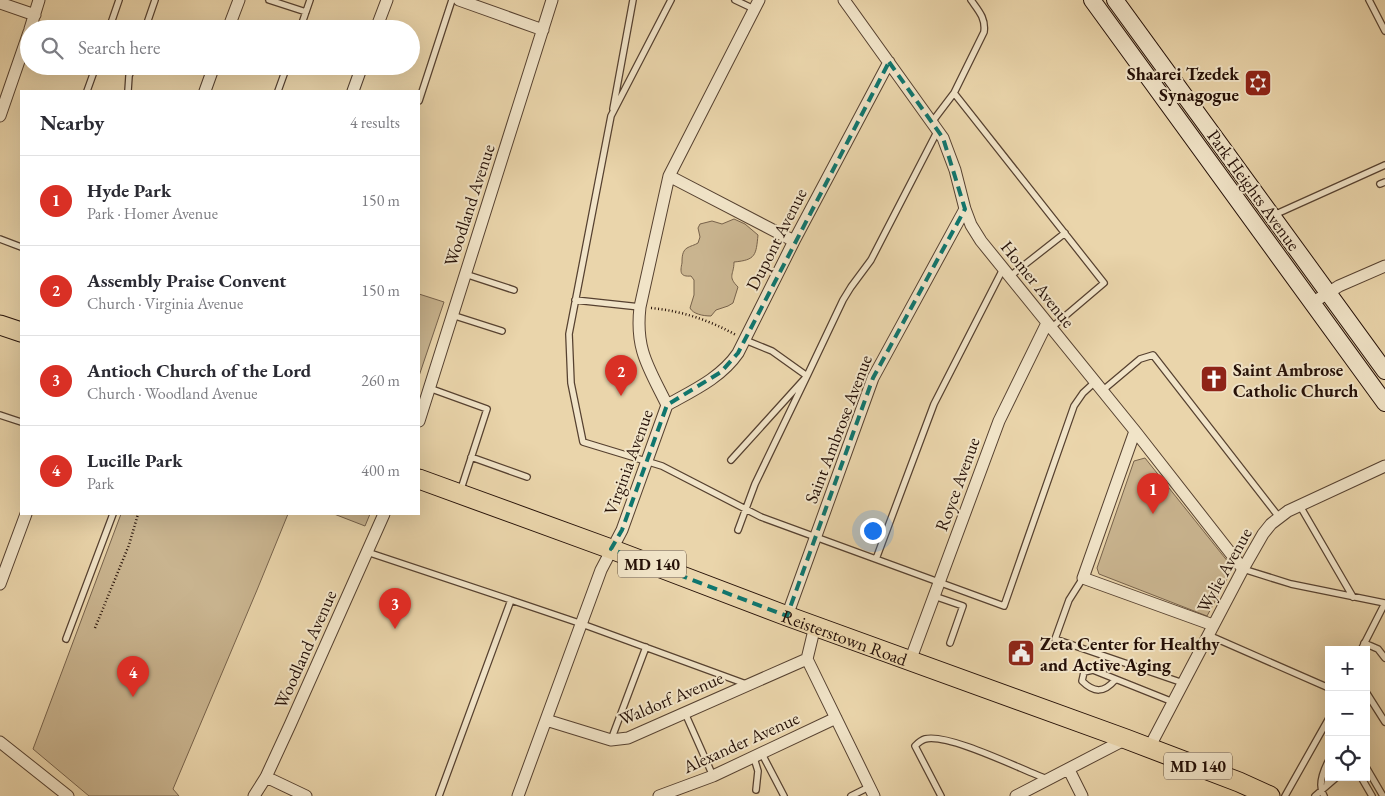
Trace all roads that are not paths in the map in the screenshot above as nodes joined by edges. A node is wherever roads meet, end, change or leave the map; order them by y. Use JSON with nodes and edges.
{"nodes":[{"id":1,"x":40,"y":0,"type":"edge"},
{"id":2,"x":119,"y":0,"type":"edge"},
{"id":3,"x":155,"y":0,"type":"edge"},
{"id":4,"x":239,"y":0,"type":"edge"},
{"id":5,"x":269,"y":0,"type":"edge"},
{"id":6,"x":310,"y":0,"type":"edge"},
{"id":7,"x":386,"y":0,"type":"edge"},
{"id":8,"x":452,"y":0,"type":"edge"},
{"id":9,"x":459,"y":0,"type":"edge"},
{"id":10,"x":552,"y":0,"type":"edge"},
{"id":11,"x":633,"y":0,"type":"edge"},
{"id":12,"x":672,"y":0,"type":"edge"},
{"id":13,"x":735,"y":0,"type":"edge"},
{"id":14,"x":844,"y":0,"type":"edge"},
{"id":15,"x":971,"y":0,"type":"edge"},
{"id":16,"x":1092,"y":0,"type":"edge"},
{"id":17,"x":1115,"y":0,"type":"edge"},
{"id":18,"x":1369,"y":0,"type":"edge"},
{"id":19,"x":0,"y":3,"type":"edge"},
{"id":20,"x":756,"y":5,"type":"edge"},
{"id":21,"x":306,"y":12,"type":"junction"},
{"id":22,"x":35,"y":15,"type":"junction"},
{"id":23,"x":33,"y":20,"type":"edge"},
{"id":24,"x":112,"y":20,"type":"edge"},
{"id":25,"x":148,"y":20,"type":"edge"},
{"id":26,"x":231,"y":20,"type":"edge"},
{"id":27,"x":303,"y":20,"type":"edge"},
{"id":28,"x":379,"y":20,"type":"edge"},
{"id":29,"x":543,"y":30,"type":"junction"},
{"id":30,"x":1385,"y":31,"type":"edge"},
{"id":31,"x":20,"y":57,"type":"edge"},
{"id":32,"x":889,"y":62,"type":"junction"},
{"id":33,"x":93,"y":75,"type":"edge"},
{"id":34,"x":130,"y":75,"type":"edge"},
{"id":35,"x":211,"y":75,"type":"edge"},
{"id":36,"x":283,"y":75,"type":"edge"},
{"id":37,"x":359,"y":75,"type":"edge"},
{"id":38,"x":87,"y":90,"type":"edge"},
{"id":39,"x":128,"y":90,"type":"edge"},
{"id":40,"x":205,"y":90,"type":"edge"},
{"id":41,"x":278,"y":90,"type":"edge"},
{"id":42,"x":353,"y":90,"type":"edge"},
{"id":43,"x":954,"y":93,"type":"junction"},
{"id":44,"x":420,"y":98,"type":"edge"},
{"id":45,"x":0,"y":116,"type":"edge"},
{"id":46,"x":611,"y":116,"type":"junction"},
{"id":47,"x":935,"y":126,"type":"junction"},
{"id":48,"x":1208,"y":128,"type":"junction"},
{"id":49,"x":1191,"y":137,"type":"junction"},
{"id":50,"x":1385,"y":165,"type":"edge"},
{"id":51,"x":669,"y":176,"type":"junction"},
{"id":52,"x":965,"y":209,"type":"junction"},
{"id":53,"x":1272,"y":216,"type":"junction"},
{"id":54,"x":1065,"y":234,"type":"junction"},
{"id":55,"x":0,"y":240,"type":"edge"},
{"id":56,"x":794,"y":241,"type":"junction"},
{"id":57,"x":20,"y":248,"type":"edge"},
{"id":58,"x":1385,"y":266,"type":"edge"},
{"id":59,"x":1006,"y":273,"type":"junction"},
{"id":60,"x":465,"y":274,"type":"junction"},
{"id":61,"x":514,"y":290,"type":"dead end"},
{"id":62,"x":1327,"y":293,"type":"junction"},
{"id":63,"x":575,"y":300,"type":"junction"},
{"id":64,"x":1312,"y":303,"type":"junction"},
{"id":65,"x":640,"y":307,"type":"junction"},
{"id":66,"x":452,"y":315,"type":"junction"},
{"id":67,"x":0,"y":324,"type":"edge"},
{"id":68,"x":1049,"y":326,"type":"junction"},
{"id":69,"x":502,"y":331,"type":"dead end"},
{"id":70,"x":20,"y":332,"type":"edge"},
{"id":71,"x":745,"y":340,"type":"junction"},
{"id":72,"x":1385,"y":371,"type":"edge"},
{"id":73,"x":806,"y":376,"type":"junction"},
{"id":74,"x":1098,"y":386,"type":"junction"},
{"id":75,"x":429,"y":388,"type":"junction"},
{"id":76,"x":1385,"y":403,"type":"edge"},
{"id":77,"x":667,"y":405,"type":"junction"},
{"id":78,"x":0,"y":415,"type":"edge"},
{"id":79,"x":420,"y":418,"type":"edge"},
{"id":80,"x":20,"y":422,"type":"edge"},
{"id":81,"x":1136,"y":431,"type":"junction"},
{"id":82,"x":471,"y":457,"type":"junction"},
{"id":83,"x":730,"y":460,"type":"dead end"},
{"id":84,"x":648,"y":461,"type":"junction"},
{"id":85,"x":1385,"y":466,"type":"edge"},
{"id":86,"x":527,"y":477,"type":"dead end"},
{"id":87,"x":420,"y":479,"type":"edge"},
{"id":88,"x":460,"y":494,"type":"junction"},
{"id":89,"x":1300,"y":506,"type":"junction"},
{"id":90,"x":746,"y":508,"type":"junction"},
{"id":91,"x":26,"y":515,"type":"edge"},
{"id":92,"x":113,"y":515,"type":"edge"},
{"id":93,"x":384,"y":515,"type":"edge"},
{"id":94,"x":1279,"y":517,"type":"junction"},
{"id":95,"x":738,"y":530,"type":"dead end"},
{"id":96,"x":815,"y":538,"type":"junction"},
{"id":97,"x":611,"y":549,"type":"junction"},
{"id":98,"x":367,"y":552,"type":"junction"},
{"id":99,"x":876,"y":559,"type":"junction"},
{"id":100,"x":1243,"y":569,"type":"junction"},
{"id":101,"x":1083,"y":578,"type":"junction"},
{"id":102,"x":939,"y":582,"type":"junction"},
{"id":103,"x":0,"y":584,"type":"edge"},
{"id":104,"x":934,"y":596,"type":"junction"},
{"id":105,"x":1353,"y":597,"type":"junction"},
{"id":106,"x":511,"y":600,"type":"junction"},
{"id":107,"x":1385,"y":604,"type":"edge"},
{"id":108,"x":787,"y":616,"type":"junction"},
{"id":109,"x":582,"y":624,"type":"junction"},
{"id":110,"x":816,"y":626,"type":"junction"},
{"id":111,"x":1211,"y":630,"type":"junction"},
{"id":112,"x":66,"y":640,"type":"dead end"},
{"id":113,"x":950,"y":643,"type":"dead end"},
{"id":114,"x":1364,"y":643,"type":"junction"},
{"id":115,"x":1363,"y":646,"type":"edge"},
{"id":116,"x":646,"y":647,"type":"junction"},
{"id":117,"x":1385,"y":658,"type":"edge"},
{"id":118,"x":807,"y":659,"type":"junction"},
{"id":119,"x":910,"y":661,"type":"junction"},
{"id":120,"x":1115,"y":680,"type":"junction"},
{"id":121,"x":1183,"y":683,"type":"junction"},
{"id":122,"x":748,"y":685,"type":"junction"},
{"id":123,"x":1325,"y":686,"type":"edge"},
{"id":124,"x":1370,"y":698,"type":"edge"},
{"id":125,"x":1173,"y":702,"type":"junction"},
{"id":126,"x":685,"y":713,"type":"junction"},
{"id":127,"x":836,"y":718,"type":"junction"},
{"id":128,"x":546,"y":720,"type":"junction"},
{"id":129,"x":1385,"y":722,"type":"edge"},
{"id":130,"x":1325,"y":725,"type":"edge"},
{"id":131,"x":1126,"y":739,"type":"junction"},
{"id":132,"x":611,"y":740,"type":"junction"},
{"id":133,"x":0,"y":742,"type":"edge"},
{"id":134,"x":1149,"y":748,"type":"junction"},
{"id":135,"x":758,"y":756,"type":"junction"},
{"id":136,"x":1325,"y":769,"type":"edge"},
{"id":137,"x":1069,"y":770,"type":"junction"},
{"id":138,"x":1370,"y":774,"type":"edge"},
{"id":139,"x":266,"y":776,"type":"junction"},
{"id":140,"x":713,"y":776,"type":"junction"},
{"id":141,"x":1049,"y":780,"type":"junction"},
{"id":142,"x":1328,"y":781,"type":"edge"},
{"id":143,"x":1331,"y":781,"type":"edge"},
{"id":144,"x":1363,"y":781,"type":"edge"},
{"id":145,"x":1327,"y":784,"type":"junction"},
{"id":146,"x":756,"y":790,"type":"dead end"},
{"id":147,"x":872,"y":791,"type":"edge"},
{"id":148,"x":1323,"y":793,"type":"edge"},
{"id":149,"x":68,"y":796,"type":"edge"},
{"id":150,"x":254,"y":796,"type":"edge"},
{"id":151,"x":306,"y":796,"type":"edge"},
{"id":152,"x":439,"y":796,"type":"edge"},
{"id":153,"x":518,"y":796,"type":"edge"},
{"id":154,"x":659,"y":796,"type":"edge"},
{"id":155,"x":784,"y":796,"type":"edge"},
{"id":156,"x":851,"y":796,"type":"edge"},
{"id":157,"x":941,"y":796,"type":"edge"},
{"id":158,"x":1016,"y":796,"type":"edge"},
{"id":159,"x":1082,"y":796,"type":"edge"},
{"id":160,"x":1270,"y":796,"type":"edge"},
{"id":161,"x":1285,"y":796,"type":"edge"},
{"id":162,"x":1315,"y":796,"type":"edge"},
{"id":163,"x":1372,"y":796,"type":"edge"},
{"id":164,"x":1383,"y":796,"type":"edge"}],
"edges":[{"from":1,"to":22,"type":"street"},
{"from":2,"to":24,"type":"lane"},
{"from":3,"to":25,"type":"lane"},
{"from":4,"to":26,"type":"street"},
{"from":5,"to":21,"type":"lane"},
{"from":6,"to":21,"type":"lane"},
{"from":7,"to":28,"type":"street"},
{"from":8,"to":44,"type":"lane"},
{"from":9,"to":29,"type":"street"},
{"from":10,"to":29,"type":"street","name":"Woodland Avenue"},
{"from":11,"to":46,"type":"lane"},
{"from":12,"to":46,"type":"lane"},
{"from":13,"to":20,"type":"lane"},
{"from":14,"to":32,"type":"street","name":"Homer Avenue"},
{"from":15,"to":43,"type":"lane"},
{"from":16,"to":49,"type":"main road","name":"Park Heights Avenue"},
{"from":17,"to":48,"type":"main road","name":"Park Heights Avenue"},
{"from":18,"to":30,"type":"lane"},
{"from":19,"to":22,"type":"street"},
{"from":20,"to":51,"type":"street","name":"Virginia Avenue"},
{"from":21,"to":27,"type":"lane"},
{"from":22,"to":23,"type":"street"},
{"from":29,"to":60,"type":"street","name":"Woodland Avenue"},
{"from":31,"to":45,"type":"street"},
{"from":32,"to":47,"type":"street","name":"Homer Avenue"},
{"from":32,"to":56,"type":"street","name":"Dupont Avenue"},
{"from":33,"to":38,"type":"lane"},
{"from":34,"to":39,"type":"lane"},
{"from":35,"to":40,"type":"street"},
{"from":36,"to":41,"type":"lane"},
{"from":37,"to":42,"type":"street"},
{"from":43,"to":47,"type":"lane"},
{"from":43,"to":54,"type":"lane"},
{"from":46,"to":63,"type":"lane"},
{"from":47,"to":52,"type":"street","name":"Homer Avenue"},
{"from":47,"to":73,"type":"lane"},
{"from":48,"to":49,"type":"lane"},
{"from":48,"to":53,"type":"main road","name":"Park Heights Avenue"},
{"from":49,"to":64,"type":"main road","name":"Park Heights Avenue"},
{"from":50,"to":53,"type":"lane"},
{"from":51,"to":56,"type":"street"},
{"from":51,"to":65,"type":"street","name":"Virginia Avenue"},
{"from":52,"to":59,"type":"street","name":"Homer Avenue"},
{"from":52,"to":96,"type":"street","name":"Saint Ambrose Avenue"},
{"from":53,"to":62,"type":"main road","name":"Park Heights Avenue"},
{"from":54,"to":59,"type":"lane"},
{"from":54,"to":68,"type":"lane"},
{"from":55,"to":57,"type":"lane"},
{"from":56,"to":71,"type":"street","name":"Dupont Avenue"},
{"from":58,"to":62,"type":"street"},
{"from":59,"to":68,"type":"street","name":"Homer Avenue"},
{"from":59,"to":99,"type":"lane"},
{"from":60,"to":61,"type":"lane"},
{"from":60,"to":66,"type":"street","name":"Woodland Avenue"},
{"from":62,"to":64,"type":"street"},
{"from":62,"to":72,"type":"main road","name":"Park Heights Avenue"},
{"from":63,"to":65,"type":"lane"},
{"from":63,"to":84,"type":"lane"},
{"from":64,"to":76,"type":"main road","name":"Park Heights Avenue"},
{"from":65,"to":77,"type":"street","name":"Virginia Avenue"},
{"from":66,"to":69,"type":"lane"},
{"from":66,"to":75,"type":"street","name":"Woodland Avenue"},
{"from":67,"to":70,"type":"main road"},
{"from":68,"to":74,"type":"street","name":"Homer Avenue"},
{"from":68,"to":102,"type":"street","name":"Royce Avenue"},
{"from":71,"to":73,"type":"lane"},
{"from":71,"to":77,"type":"street","name":"Dupont Avenue"},
{"from":73,"to":83,"type":"lane"},
{"from":73,"to":90,"type":"lane"},
{"from":74,"to":81,"type":"street","name":"Homer Avenue"},
{"from":74,"to":94,"type":"lane"},
{"from":74,"to":102,"type":"lane"},
{"from":75,"to":79,"type":"street","name":"Woodland Avenue"},
{"from":75,"to":82,"type":"lane"},
{"from":77,"to":84,"type":"street","name":"Virginia Avenue"},
{"from":78,"to":80,"type":"lane"},
{"from":81,"to":100,"type":"street","name":"Homer Avenue"},
{"from":81,"to":101,"type":"street"},
{"from":82,"to":86,"type":"lane"},
{"from":82,"to":88,"type":"lane"},
{"from":84,"to":90,"type":"lane"},
{"from":84,"to":97,"type":"street","name":"Virginia Avenue"},
{"from":85,"to":89,"type":"street","name":"Wylie Avenue"},
{"from":87,"to":88,"type":"main road","name":"Reisterstown Road","number":"MD 140"},
{"from":88,"to":97,"type":"main road","name":"Reisterstown Road","number":"MD 140"},
{"from":89,"to":94,"type":"street","name":"Wylie Avenue"},
{"from":89,"to":105,"type":"lane"},
{"from":90,"to":95,"type":"lane"},
{"from":90,"to":96,"type":"lane"},
{"from":91,"to":103,"type":"street"},
{"from":92,"to":112,"type":"lane"},
{"from":93,"to":98,"type":"street","name":"Woodland Avenue"},
{"from":94,"to":100,"type":"street","name":"Wylie Avenue"},
{"from":96,"to":99,"type":"lane"},
{"from":96,"to":108,"type":"street","name":"Saint Ambrose Avenue"},
{"from":97,"to":108,"type":"main road","name":"Reisterstown Road","number":"MD 140"},
{"from":97,"to":109,"type":"street","name":"Virginia Avenue"},
{"from":98,"to":106,"type":"lane"},
{"from":98,"to":139,"type":"street","name":"Woodland Avenue"},
{"from":99,"to":102,"type":"lane"},
{"from":100,"to":105,"type":"lane"},
{"from":100,"to":111,"type":"street","name":"Wylie Avenue"},
{"from":101,"to":111,"type":"street"},
{"from":101,"to":121,"type":"lane"},
{"from":102,"to":104,"type":"street","name":"Royce Avenue"},
{"from":104,"to":113,"type":"lane"},
{"from":104,"to":119,"type":"street","name":"Royce Avenue"},
{"from":105,"to":107,"type":"lane"},
{"from":106,"to":109,"type":"lane"},
{"from":106,"to":152,"type":"lane"},
{"from":107,"to":114,"type":"lane"},
{"from":108,"to":110,"type":"main road","name":"Reisterstown Road","number":"MD 140"},
{"from":109,"to":116,"type":"lane"},
{"from":109,"to":128,"type":"street","name":"Virginia Avenue"},
{"from":110,"to":118,"type":"street"},
{"from":110,"to":119,"type":"main road","name":"Reisterstown Road","number":"MD 140"},
{"from":111,"to":121,"type":"street","name":"Wylie Avenue"},
{"from":111,"to":123,"type":"lane"},
{"from":114,"to":115,"type":"lane"},
{"from":114,"to":117,"type":"lane"},
{"from":116,"to":122,"type":"lane"},
{"from":116,"to":132,"type":"lane"},
{"from":118,"to":122,"type":"street","name":"Waldorf Avenue"},
{"from":118,"to":127,"type":"street"},
{"from":119,"to":131,"type":"main road","name":"Reisterstown Road","number":"MD 140"},
{"from":120,"to":120,"type":"lane"},
{"from":120,"to":125,"type":"lane"},
{"from":121,"to":125,"type":"street","name":"Wylie Avenue"},
{"from":122,"to":126,"type":"street","name":"Waldorf Avenue"},
{"from":124,"to":129,"type":"lane"},
{"from":125,"to":134,"type":"street","name":"Wylie Avenue"},
{"from":126,"to":132,"type":"street","name":"Waldorf Avenue"},
{"from":126,"to":140,"type":"lane"},
{"from":127,"to":135,"type":"street","name":"Alexander Avenue"},
{"from":127,"to":147,"type":"street"},
{"from":128,"to":132,"type":"street","name":"Waldorf Avenue"},
{"from":128,"to":153,"type":"street","name":"Virginia Avenue"},
{"from":130,"to":161,"type":"lane"},
{"from":131,"to":134,"type":"main road","name":"Reisterstown Road","number":"MD 140"},
{"from":131,"to":137,"type":"street"},
{"from":133,"to":149,"type":"street"},
{"from":134,"to":160,"type":"main road","name":"Reisterstown Road","number":"MD 140"},
{"from":135,"to":140,"type":"street","name":"Alexander Avenue"},
{"from":135,"to":146,"type":"lane"},
{"from":135,"to":155,"type":"lane"},
{"from":136,"to":148,"type":"lane"},
{"from":137,"to":141,"type":"street"},
{"from":137,"to":159,"type":"street"},
{"from":138,"to":164,"type":"lane"},
{"from":139,"to":150,"type":"street","name":"Woodland Avenue"},
{"from":139,"to":151,"type":"street"},
{"from":140,"to":154,"type":"street","name":"Alexander Avenue"},
{"from":141,"to":157,"type":"lane"},
{"from":141,"to":158,"type":"street"},
{"from":142,"to":145,"type":"lane"},
{"from":143,"to":145,"type":"lane"},
{"from":144,"to":163,"type":"lane"},
{"from":145,"to":148,"type":"lane"},
{"from":147,"to":156,"type":"lane"},
{"from":148,"to":162,"type":"lane"}]}
